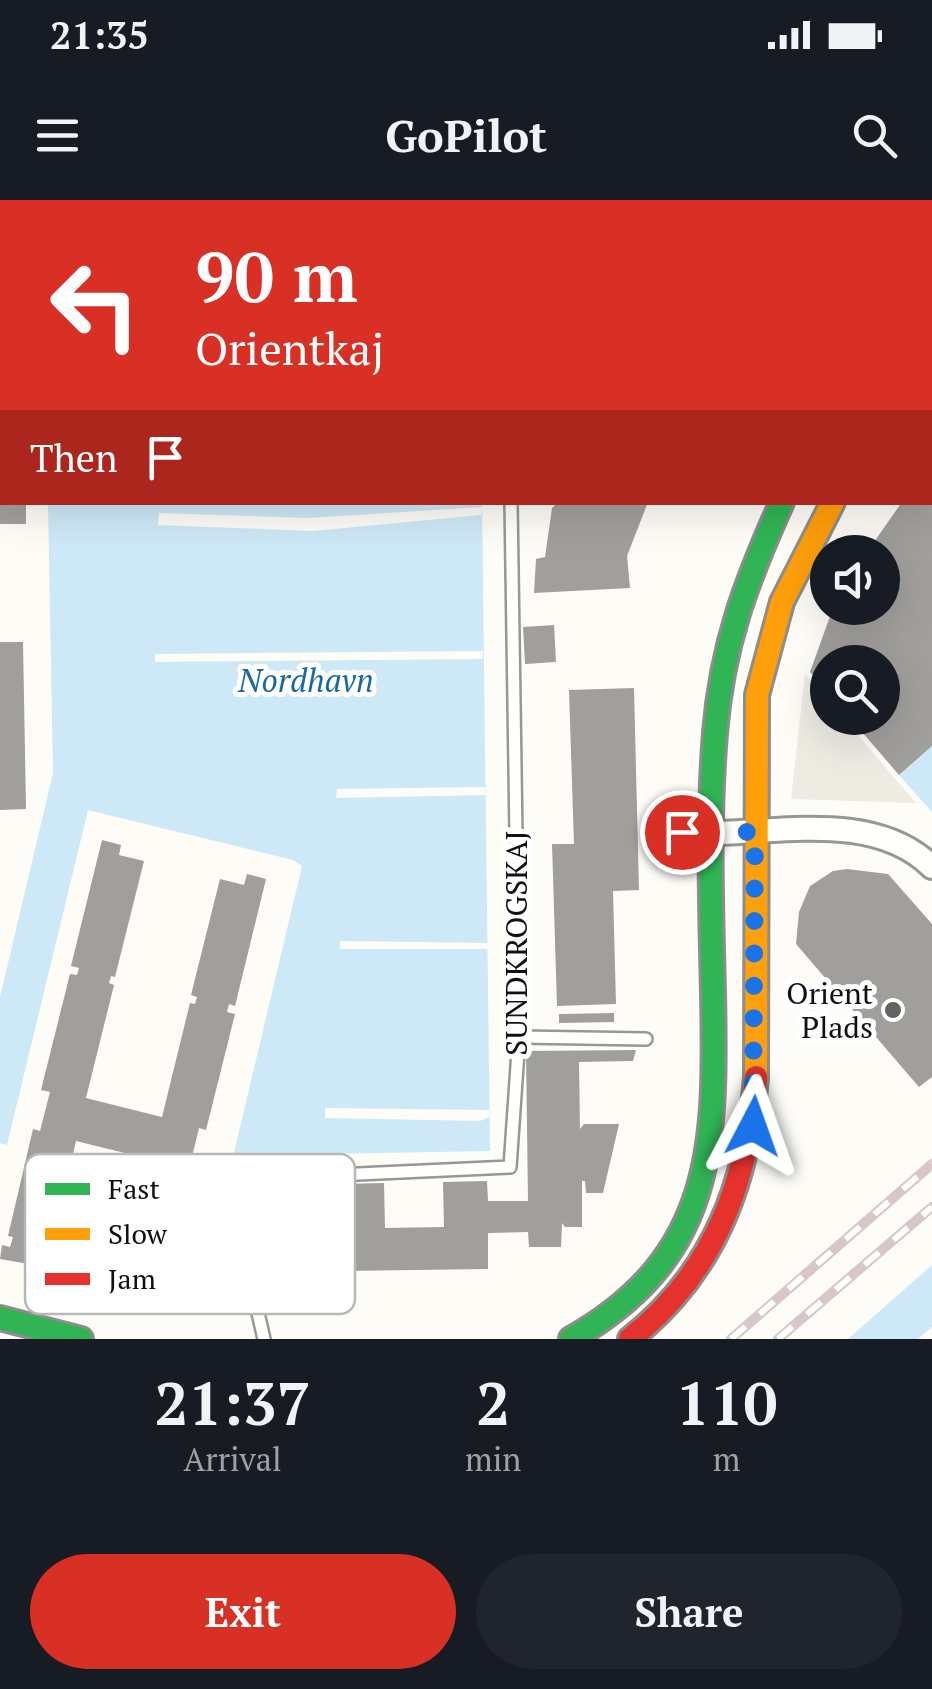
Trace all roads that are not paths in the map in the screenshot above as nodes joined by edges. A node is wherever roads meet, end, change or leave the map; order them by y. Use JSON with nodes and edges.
{"nodes":[{"id":1,"x":510,"y":505,"type":"edge"},
{"id":2,"x":781,"y":505,"type":"edge"},
{"id":3,"x":831,"y":505,"type":"edge"},
{"id":4,"x":650,"y":831,"type":"dead end"},
{"id":5,"x":713,"y":832,"type":"junction"},
{"id":6,"x":755,"y":832,"type":"junction"},
{"id":7,"x":932,"y":866,"type":"edge"},
{"id":8,"x":519,"y":1036,"type":"junction"},
{"id":9,"x":646,"y":1039,"type":"dead end"},
{"id":10,"x":355,"y":1174,"type":"edge"},
{"id":11,"x":259,"y":1314,"type":"edge"},
{"id":12,"x":0,"y":1318,"type":"edge"},
{"id":13,"x":81,"y":1339,"type":"edge"},
{"id":14,"x":264,"y":1339,"type":"edge"},
{"id":15,"x":571,"y":1339,"type":"edge"},
{"id":16,"x":630,"y":1339,"type":"edge"}],
"edges":[{"from":1,"to":8,"type":"lane","name":"SUNDKROGSKAJ"},
{"from":2,"to":5,"type":"street"},
{"from":3,"to":6,"type":"street"},
{"from":4,"to":5,"type":"lane"},
{"from":5,"to":6,"type":"street"},
{"from":5,"to":15,"type":"street"},
{"from":6,"to":7,"type":"street"},
{"from":6,"to":16,"type":"street"},
{"from":8,"to":9,"type":"lane"},
{"from":8,"to":10,"type":"lane","name":"SUNDKROGSKAJ"},
{"from":11,"to":14,"type":"lane"},
{"from":12,"to":13,"type":"street"}]}
